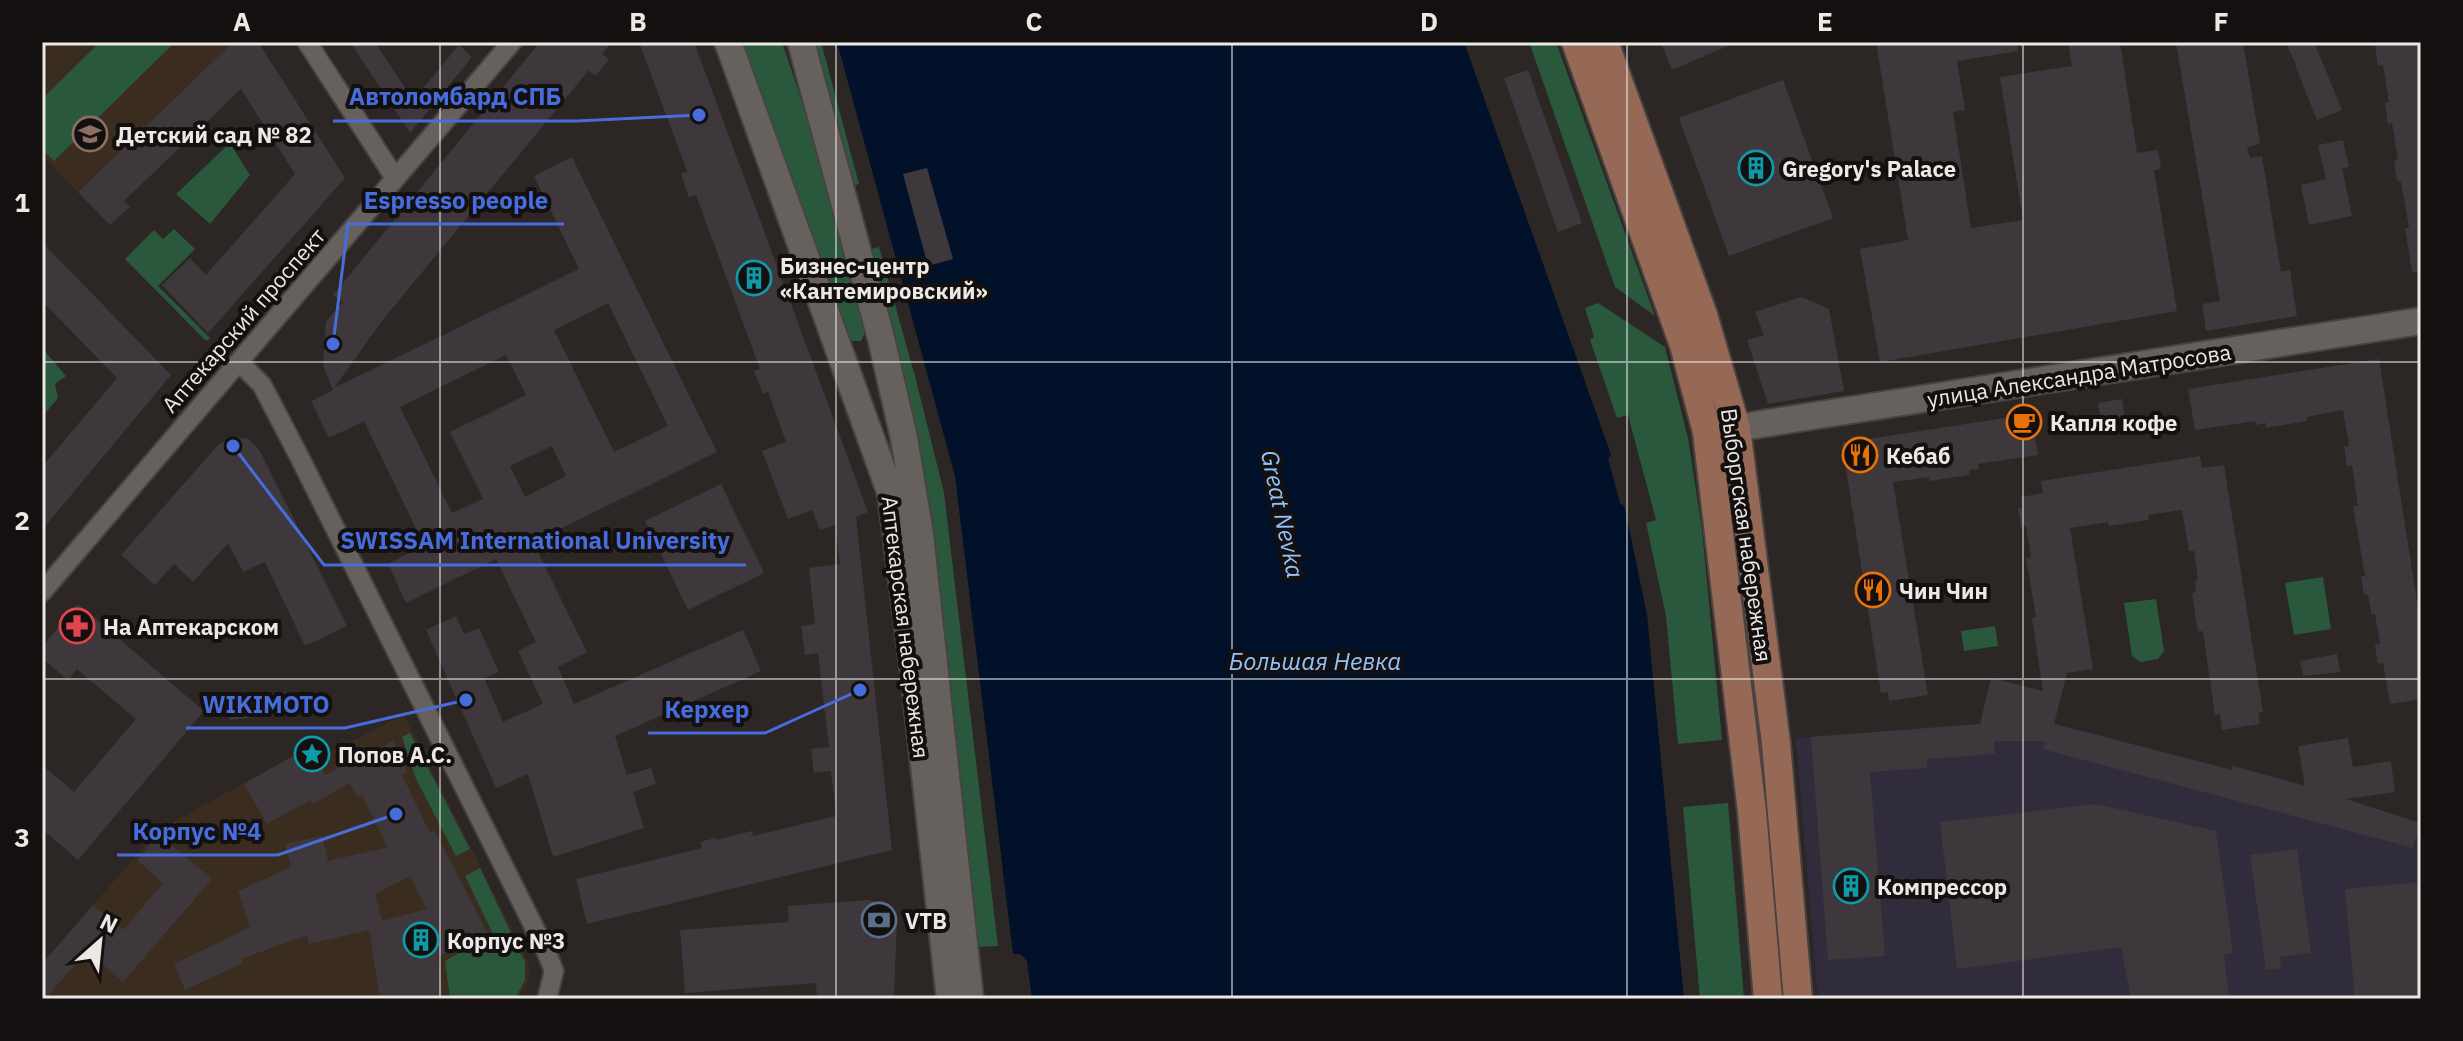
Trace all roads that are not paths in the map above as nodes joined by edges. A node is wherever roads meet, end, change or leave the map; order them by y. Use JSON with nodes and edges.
{"nodes":[{"id":1,"x":307,"y":42,"type":"edge"},
{"id":2,"x":512,"y":42,"type":"edge"},
{"id":3,"x":728,"y":42,"type":"edge"},
{"id":4,"x":801,"y":42,"type":"edge"},
{"id":5,"x":1576,"y":42,"type":"edge"},
{"id":6,"x":1604,"y":42,"type":"edge"},
{"id":7,"x":395,"y":178,"type":"junction"},
{"id":8,"x":2421,"y":321,"type":"edge"},
{"id":9,"x":881,"y":338,"type":"junction"},
{"id":10,"x":840,"y":352,"type":"junction"},
{"id":11,"x":239,"y":362,"type":"junction"},
{"id":12,"x":1736,"y":428,"type":"junction"},
{"id":13,"x":42,"y":592,"type":"edge"},
{"id":14,"x":547,"y":999,"type":"edge"},
{"id":15,"x":950,"y":999,"type":"edge"},
{"id":16,"x":970,"y":999,"type":"edge"},
{"id":17,"x":1768,"y":999,"type":"edge"},
{"id":18,"x":1798,"y":999,"type":"edge"}],
"edges":[{"from":1,"to":7,"type":"street"},
{"from":2,"to":7,"type":"street","name":"Аптекарский проспект"},
{"from":3,"to":10,"type":"street","name":"Аптекарская набережная"},
{"from":4,"to":9,"type":"street","name":"Аптекарская набережная"},
{"from":5,"to":17,"type":"main road","name":"Выборгская набережная"},
{"from":6,"to":12,"type":"main road","name":"Выборгская набережная"},
{"from":7,"to":11,"type":"street","name":"Аптекарский проспект"},
{"from":8,"to":12,"type":"street","name":"улица Александра Матросова"},
{"from":9,"to":10,"type":"street"},
{"from":9,"to":16,"type":"street","name":"Аптекарская набережная"},
{"from":10,"to":15,"type":"street","name":"Аптекарская набережная"},
{"from":11,"to":13,"type":"street","name":"Аптекарский проспект"},
{"from":11,"to":14,"type":"street"},
{"from":12,"to":18,"type":"main road","name":"Выборгская набережная"}]}
